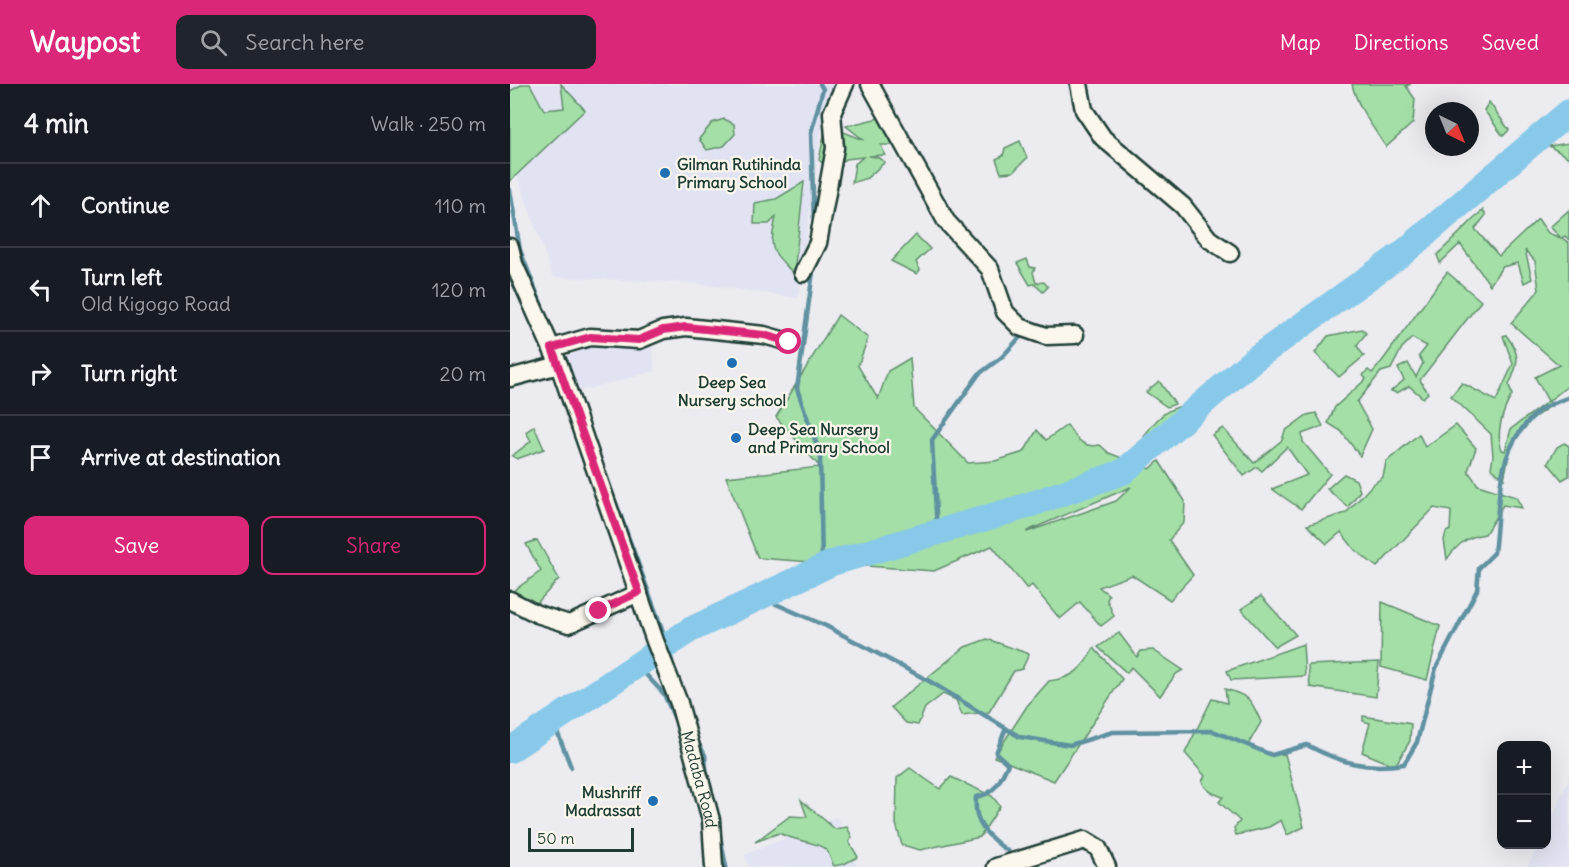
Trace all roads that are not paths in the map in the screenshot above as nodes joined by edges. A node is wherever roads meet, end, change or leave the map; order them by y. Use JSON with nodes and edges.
{"nodes":[{"id":1,"x":845,"y":84,"type":"edge"},
{"id":2,"x":870,"y":84,"type":"edge"},
{"id":3,"x":1078,"y":84,"type":"edge"},
{"id":4,"x":510,"y":247,"type":"edge"},
{"id":5,"x":1230,"y":253,"type":"dead end"},
{"id":6,"x":803,"y":273,"type":"dead end"},
{"id":7,"x":1075,"y":335,"type":"dead end"},
{"id":8,"x":789,"y":342,"type":"dead end"},
{"id":9,"x":552,"y":348,"type":"junction"},
{"id":10,"x":559,"y":365,"type":"junction"},
{"id":11,"x":510,"y":378,"type":"edge"},
{"id":12,"x":639,"y":592,"type":"junction"},
{"id":13,"x":510,"y":600,"type":"edge"},
{"id":14,"x":1003,"y":866,"type":"edge"},
{"id":15,"x":714,"y":867,"type":"edge"},
{"id":16,"x":1107,"y":867,"type":"edge"}],
"edges":[{"from":1,"to":6,"type":"street"},
{"from":2,"to":7,"type":"street"},
{"from":3,"to":5,"type":"street"},
{"from":4,"to":9,"type":"street","name":"Madaba Road"},
{"from":8,"to":9,"type":"street"},
{"from":9,"to":10,"type":"street","name":"Madaba Road"},
{"from":10,"to":11,"type":"street"},
{"from":10,"to":12,"type":"street","name":"Madaba Road"},
{"from":12,"to":13,"type":"street"},
{"from":12,"to":15,"type":"street","name":"Madaba Road"},
{"from":14,"to":16,"type":"street"}]}
